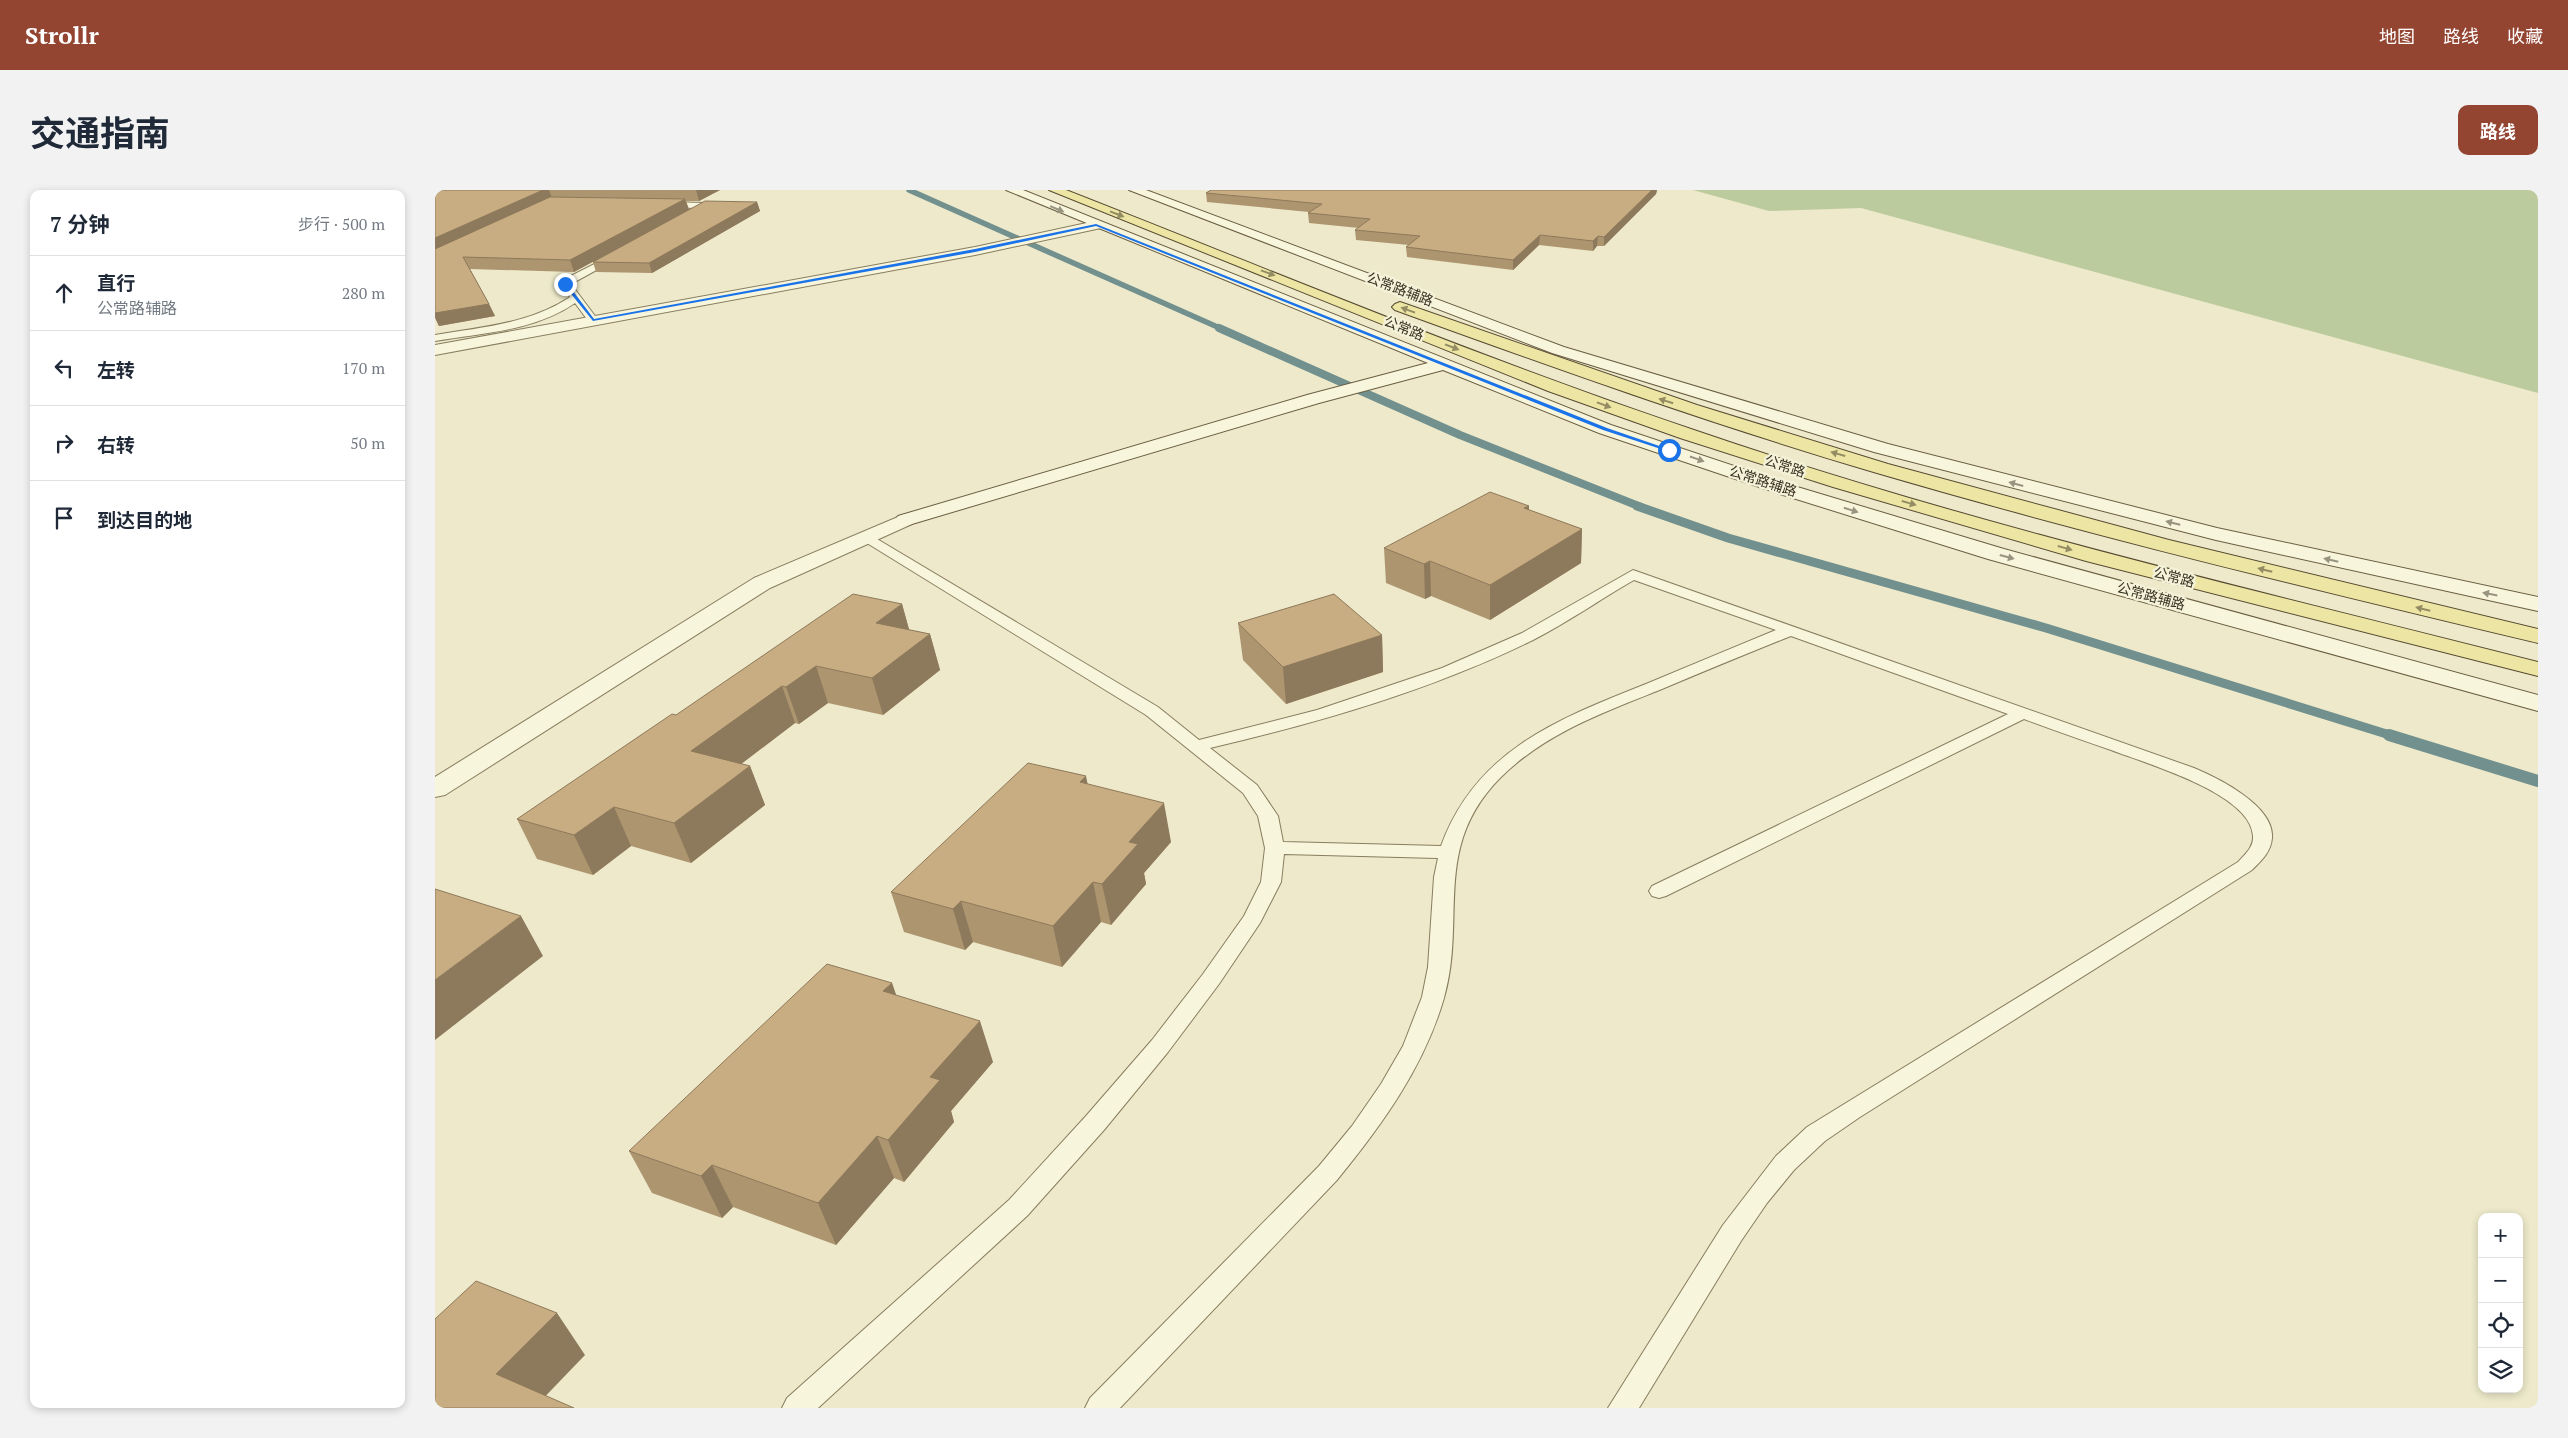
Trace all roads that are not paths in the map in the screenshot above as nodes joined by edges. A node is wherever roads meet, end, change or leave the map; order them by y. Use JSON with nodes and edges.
{"nodes":[{"id":1,"x":1012,"y":190,"type":"edge"},
{"id":2,"x":1055,"y":190,"type":"edge"},
{"id":3,"x":1092,"y":190,"type":"edge"},
{"id":4,"x":1135,"y":190,"type":"edge"},
{"id":5,"x":649,"y":205,"type":"edge"},
{"id":6,"x":1153,"y":213,"type":"dead end"},
{"id":7,"x":690,"y":216,"type":"edge"},
{"id":8,"x":1096,"y":225,"type":"junction"},
{"id":9,"x":623,"y":252,"type":"edge"},
{"id":10,"x":1326,"y":296,"type":"junction"},
{"id":11,"x":576,"y":298,"type":"junction"},
{"id":12,"x":1389,"y":303,"type":"dead end"},
{"id":13,"x":593,"y":320,"type":"junction"},
{"id":14,"x":1470,"y":332,"type":"junction"},
{"id":15,"x":1370,"y":333,"type":"junction"},
{"id":16,"x":435,"y":338,"type":"edge"},
{"id":17,"x":435,"y":350,"type":"edge"},
{"id":18,"x":1558,"y":350,"type":"junction"},
{"id":19,"x":1427,"y":357,"type":"junction"},
{"id":20,"x":1445,"y":364,"type":"junction"},
{"id":21,"x":1306,"y":396,"type":"junction"},
{"id":22,"x":867,"y":537,"type":"junction"},
{"id":23,"x":2538,"y":604,"type":"edge"},
{"id":24,"x":1791,"y":630,"type":"junction"},
{"id":25,"x":2538,"y":636,"type":"edge"},
{"id":26,"x":2538,"y":669,"type":"edge"},
{"id":27,"x":2538,"y":703,"type":"edge"},
{"id":28,"x":2023,"y":713,"type":"junction"},
{"id":29,"x":1196,"y":746,"type":"junction"},
{"id":30,"x":435,"y":789,"type":"edge"},
{"id":31,"x":1275,"y":848,"type":"junction"},
{"id":32,"x":1449,"y":852,"type":"junction"},
{"id":33,"x":1659,"y":892,"type":"dead end"},
{"id":34,"x":797,"y":1408,"type":"edge"},
{"id":35,"x":1100,"y":1408,"type":"edge"},
{"id":36,"x":1623,"y":1408,"type":"edge"}],
"edges":[{"from":1,"to":8,"type":"main road","name":"公常路辅路","one_way":true},
{"from":2,"to":10,"type":"main road","name":"公常路","one_way":true},
{"from":3,"to":6,"type":"main road"},
{"from":4,"to":18,"type":"main road","name":"公常路辅路"},
{"from":5,"to":7,"type":"lane"},
{"from":8,"to":13,"type":"main road"},
{"from":8,"to":15,"type":"main road","name":"公常路辅路"},
{"from":9,"to":11,"type":"lane"},
{"from":10,"to":15,"type":"main road"},
{"from":10,"to":26,"type":"main road","name":"公常路","one_way":true},
{"from":11,"to":13,"type":"lane"},
{"from":11,"to":16,"type":"lane"},
{"from":14,"to":12,"type":"main road","name":"公常路","one_way":true},
{"from":13,"to":17,"type":"main road"},
{"from":14,"to":18,"type":"main road"},
{"from":25,"to":14,"type":"main road","name":"公常路","one_way":true},
{"from":15,"to":19,"type":"main road","name":"公常路辅路"},
{"from":23,"to":18,"type":"main road","name":"公常路辅路","one_way":true},
{"from":19,"to":20,"type":"main road","name":"公常路辅路"},
{"from":19,"to":21,"type":"main road"},
{"from":20,"to":21,"type":"main road"},
{"from":20,"to":27,"type":"main road","name":"公常路辅路","one_way":true},
{"from":21,"to":22,"type":"main road"},
{"from":22,"to":29,"type":"lane"},
{"from":22,"to":30,"type":"main road"},
{"from":24,"to":28,"type":"lane"},
{"from":24,"to":29,"type":"lane"},
{"from":24,"to":32,"type":"lane"},
{"from":28,"to":33,"type":"lane"},
{"from":28,"to":36,"type":"lane"},
{"from":29,"to":31,"type":"lane"},
{"from":31,"to":32,"type":"lane"},
{"from":31,"to":34,"type":"lane"},
{"from":32,"to":35,"type":"lane"}]}
